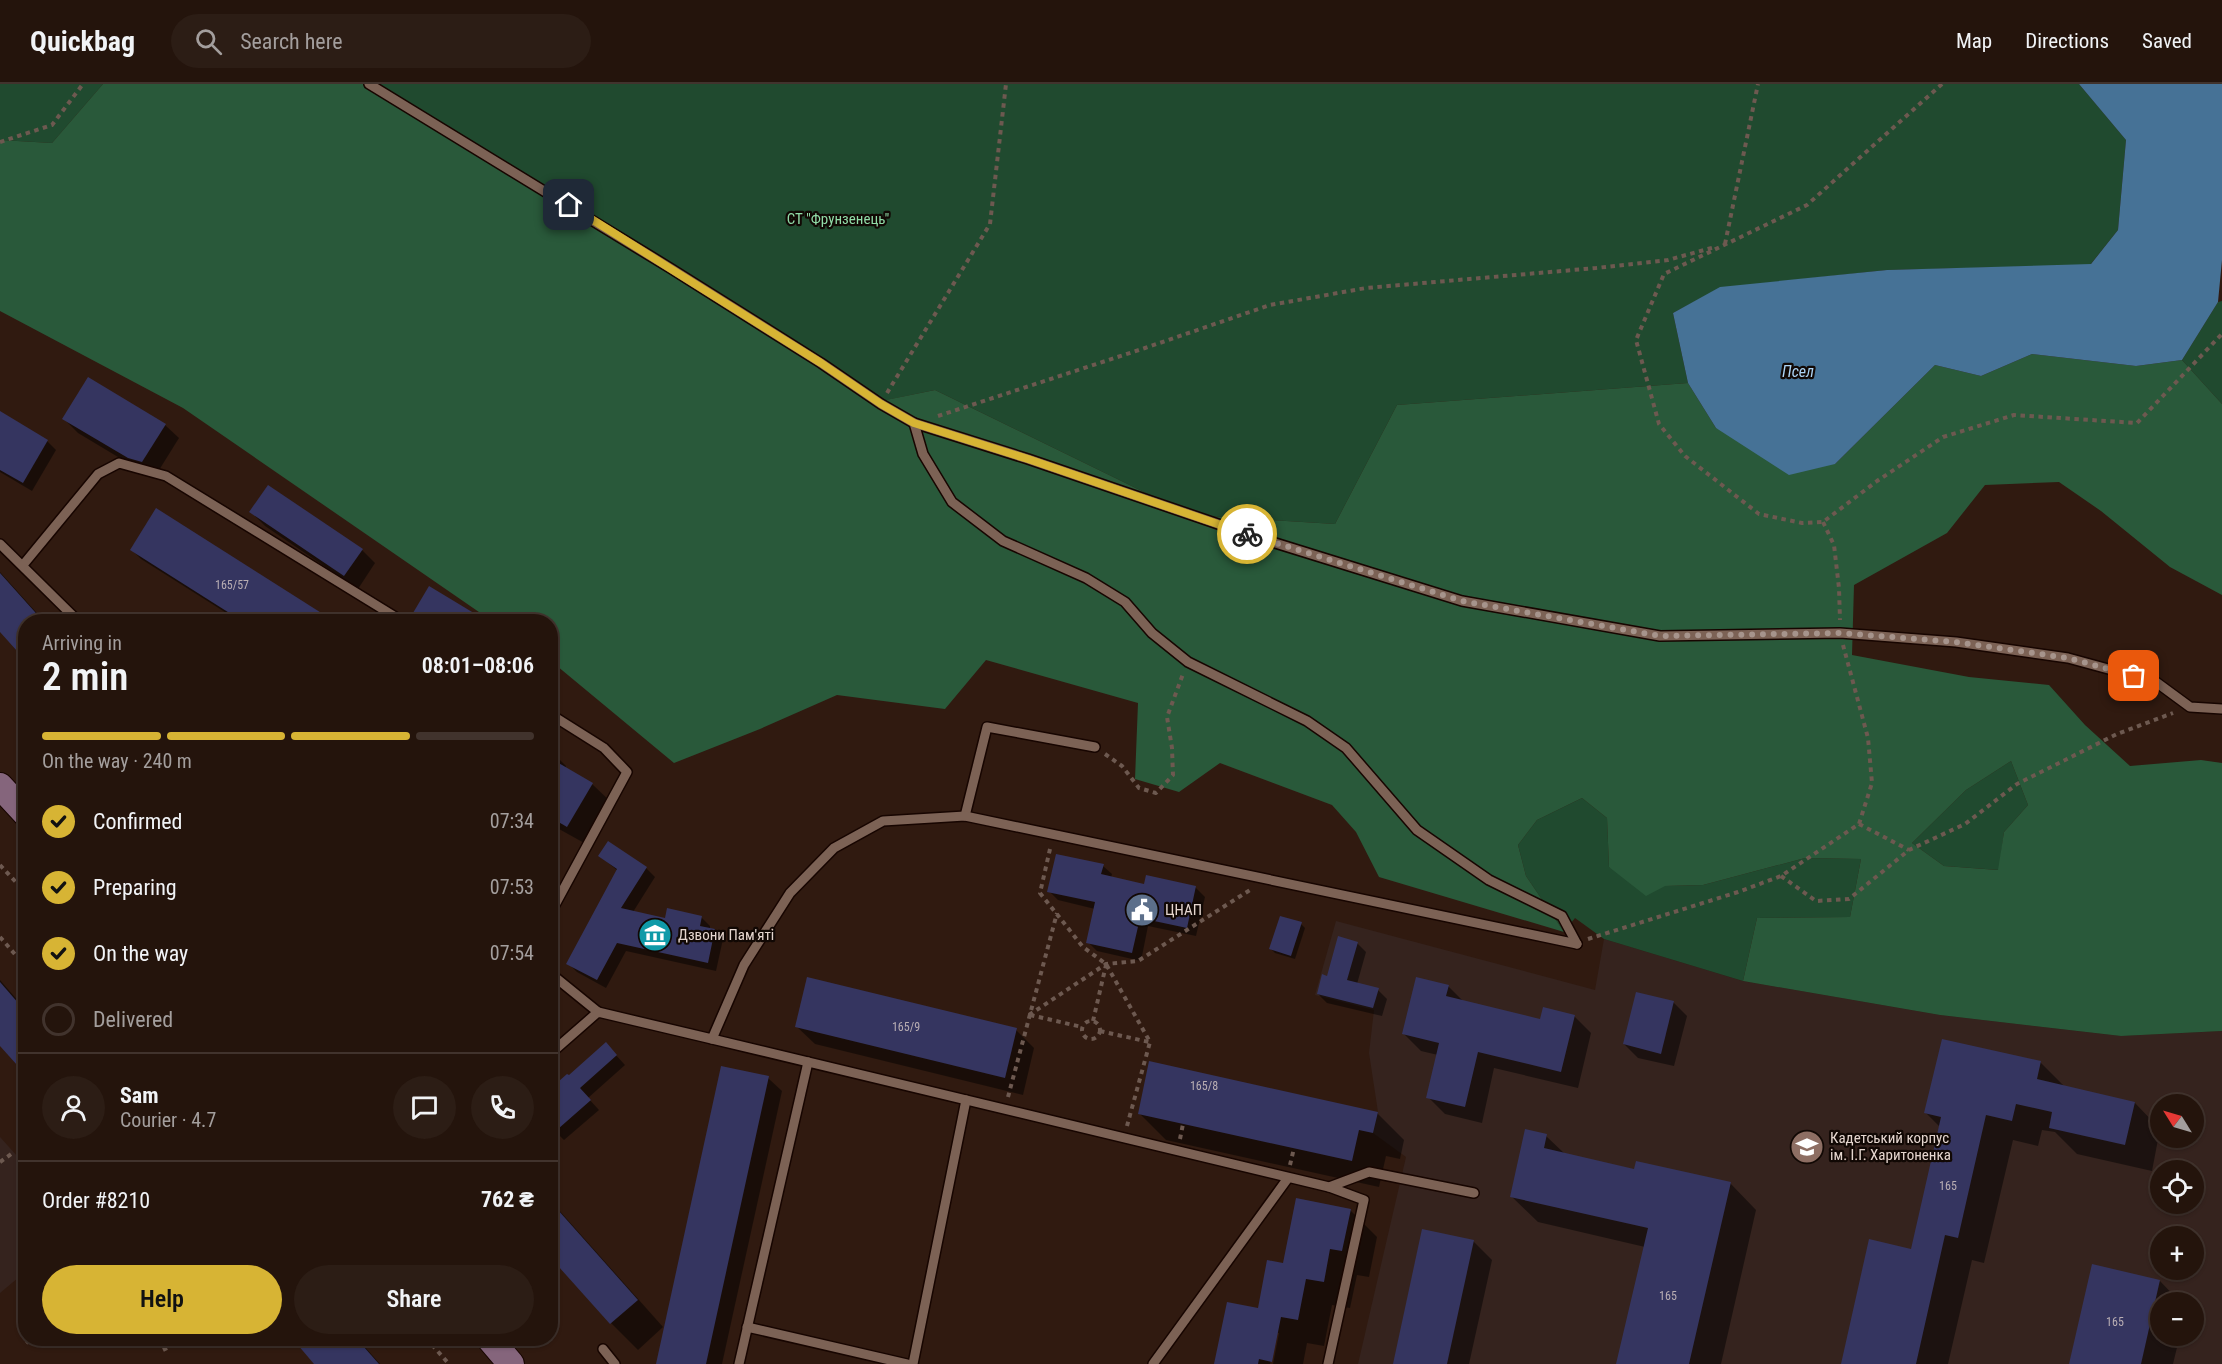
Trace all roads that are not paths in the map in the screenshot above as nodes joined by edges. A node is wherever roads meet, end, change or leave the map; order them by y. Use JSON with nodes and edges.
{"nodes":[{"id":1,"x":369,"y":84,"type":"edge"},
{"id":2,"x":914,"y":423,"type":"junction"},
{"id":3,"x":0,"y":544,"type":"edge"},
{"id":4,"x":23,"y":565,"type":"junction"},
{"id":5,"x":71,"y":614,"type":"edge"},
{"id":6,"x":391,"y":614,"type":"edge"},
{"id":7,"x":2222,"y":709,"type":"edge"},
{"id":8,"x":558,"y":719,"type":"edge"},
{"id":9,"x":1095,"y":747,"type":"road end"},
{"id":10,"x":0,"y":786,"type":"edge"},
{"id":11,"x":18,"y":805,"type":"edge"},
{"id":12,"x":965,"y":816,"type":"junction"},
{"id":13,"x":558,"y":899,"type":"edge"},
{"id":14,"x":558,"y":980,"type":"edge"},
{"id":15,"x":598,"y":1012,"type":"junction"},
{"id":16,"x":712,"y":1039,"type":"junction"},
{"id":17,"x":558,"y":1047,"type":"edge"},
{"id":18,"x":808,"y":1062,"type":"junction"},
{"id":19,"x":966,"y":1100,"type":"junction"},
{"id":20,"x":1288,"y":1178,"type":"junction"},
{"id":21,"x":1329,"y":1187,"type":"junction"},
{"id":22,"x":1474,"y":1193,"type":"dead end"},
{"id":23,"x":747,"y":1327,"type":"junction"},
{"id":24,"x":496,"y":1346,"type":"edge"},
{"id":25,"x":603,"y":1349,"type":"dead end"},
{"id":26,"x":511,"y":1364,"type":"edge"},
{"id":27,"x":615,"y":1364,"type":"edge"},
{"id":28,"x":739,"y":1364,"type":"edge"},
{"id":29,"x":907,"y":1364,"type":"edge"},
{"id":30,"x":913,"y":1364,"type":"edge"},
{"id":31,"x":1153,"y":1364,"type":"edge"},
{"id":32,"x":1328,"y":1364,"type":"edge"}],
"edges":[{"from":1,"to":2,"type":"lane"},
{"from":2,"to":7,"type":"lane"},
{"from":2,"to":12,"type":"lane"},
{"from":3,"to":4,"type":"lane"},
{"from":4,"to":5,"type":"lane"},
{"from":4,"to":6,"type":"lane"},
{"from":8,"to":13,"type":"lane"},
{"from":9,"to":12,"type":"lane"},
{"from":10,"to":11,"type":"main road"},
{"from":12,"to":16,"type":"lane"},
{"from":14,"to":15,"type":"lane"},
{"from":15,"to":16,"type":"lane"},
{"from":15,"to":17,"type":"lane"},
{"from":16,"to":18,"type":"lane"},
{"from":18,"to":19,"type":"lane"},
{"from":18,"to":23,"type":"lane"},
{"from":19,"to":20,"type":"lane"},
{"from":19,"to":30,"type":"lane"},
{"from":20,"to":21,"type":"lane"},
{"from":20,"to":31,"type":"lane"},
{"from":21,"to":22,"type":"lane"},
{"from":21,"to":32,"type":"lane"},
{"from":23,"to":28,"type":"lane"},
{"from":23,"to":29,"type":"lane"},
{"from":24,"to":26,"type":"main road"},
{"from":25,"to":27,"type":"lane"}]}
